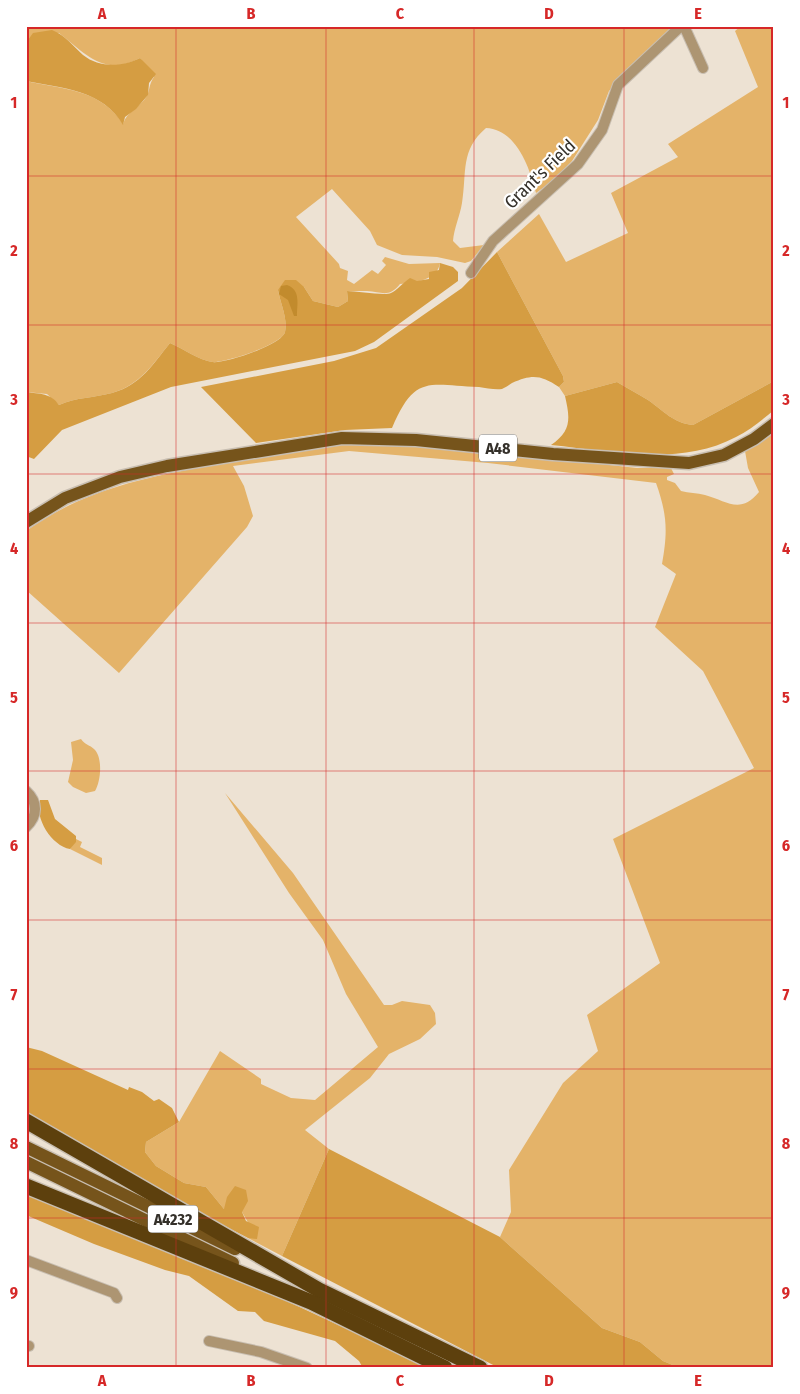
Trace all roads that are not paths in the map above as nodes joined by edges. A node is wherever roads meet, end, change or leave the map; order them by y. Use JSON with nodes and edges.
{"nodes":[{"id":1,"x":682,"y":26,"type":"edge"},
{"id":2,"x":703,"y":68,"type":"dead end"},
{"id":3,"x":471,"y":273,"type":"dead end"},
{"id":4,"x":774,"y":424,"type":"edge"},
{"id":5,"x":26,"y":522,"type":"edge"},
{"id":6,"x":26,"y":791,"type":"edge"},
{"id":7,"x":26,"y":827,"type":"edge"},
{"id":8,"x":26,"y":1122,"type":"edge"},
{"id":9,"x":26,"y":1148,"type":"edge"},
{"id":10,"x":26,"y":1162,"type":"edge"},
{"id":11,"x":26,"y":1186,"type":"edge"},
{"id":12,"x":26,"y":1260,"type":"edge"},
{"id":13,"x":315,"y":1296,"type":"junction"},
{"id":14,"x":117,"y":1298,"type":"dead end"},
{"id":15,"x":209,"y":1341,"type":"dead end"},
{"id":16,"x":307,"y":1368,"type":"edge"},
{"id":17,"x":445,"y":1368,"type":"edge"},
{"id":18,"x":480,"y":1368,"type":"edge"}],
"edges":[{"from":1,"to":2,"type":"street"},
{"from":1,"to":3,"type":"street","name":"Grant's Field"},
{"from":4,"to":5,"type":"main road","number":"A48"},
{"from":6,"to":7,"type":"street"},
{"from":8,"to":13,"type":"highway"},
{"from":9,"to":13,"type":"main road","number":"A4232"},
{"from":10,"to":13,"type":"main road","number":"A4232"},
{"from":11,"to":13,"type":"highway"},
{"from":12,"to":14,"type":"street"},
{"from":13,"to":17,"type":"highway","number":"A4232"},
{"from":13,"to":18,"type":"highway","number":"A4232"},
{"from":15,"to":16,"type":"street"}]}
